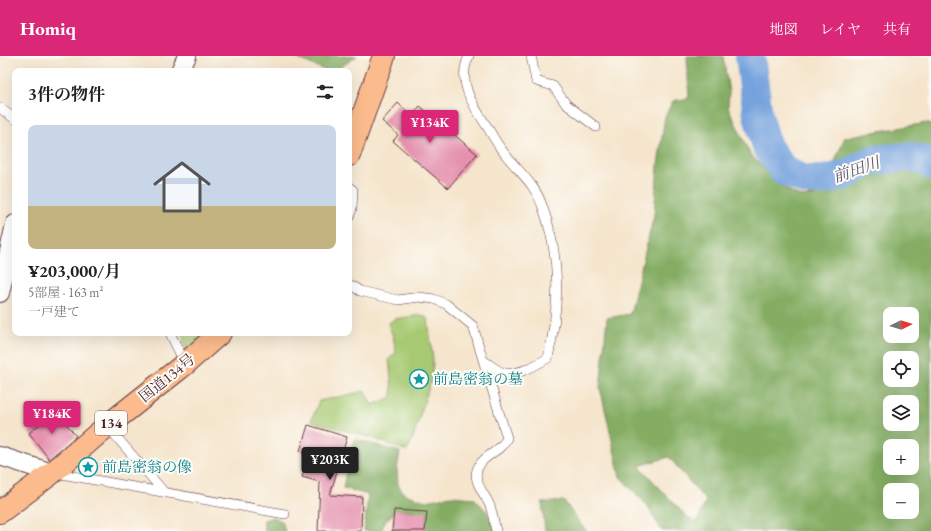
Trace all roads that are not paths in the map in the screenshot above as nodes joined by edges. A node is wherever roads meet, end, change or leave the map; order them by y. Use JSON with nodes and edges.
{"nodes":[{"id":1,"x":187,"y":56,"type":"edge"},
{"id":2,"x":384,"y":56,"type":"edge"},
{"id":3,"x":469,"y":56,"type":"edge"},
{"id":4,"x":531,"y":56,"type":"edge"},
{"id":5,"x":181,"y":68,"type":"edge"},
{"id":6,"x":0,"y":108,"type":"edge"},
{"id":7,"x":12,"y":117,"type":"edge"},
{"id":8,"x":596,"y":127,"type":"dead end"},
{"id":9,"x":352,"y":147,"type":"edge"},
{"id":10,"x":352,"y":189,"type":"edge"},
{"id":11,"x":352,"y":209,"type":"edge"},
{"id":12,"x":12,"y":238,"type":"edge"},
{"id":13,"x":352,"y":286,"type":"edge"},
{"id":14,"x":0,"y":293,"type":"edge"},
{"id":15,"x":171,"y":336,"type":"edge"},
{"id":16,"x":217,"y":336,"type":"edge"},
{"id":17,"x":483,"y":360,"type":"junction"},
{"id":18,"x":185,"y":364,"type":"junction"},
{"id":19,"x":107,"y":426,"type":"junction"},
{"id":20,"x":0,"y":456,"type":"edge"},
{"id":21,"x":52,"y":473,"type":"junction"},
{"id":22,"x":164,"y":492,"type":"junction"},
{"id":23,"x":0,"y":512,"type":"edge"},
{"id":24,"x":285,"y":514,"type":"dead end"},
{"id":25,"x":496,"y":531,"type":"edge"}],
"edges":[{"from":1,"to":5,"type":"street"},
{"from":2,"to":9,"type":"highway"},
{"from":3,"to":17,"type":"lane"},
{"from":4,"to":8,"type":"lane"},
{"from":6,"to":7,"type":"lane"},
{"from":10,"to":11,"type":"lane"},
{"from":12,"to":14,"type":"street"},
{"from":13,"to":17,"type":"lane"},
{"from":15,"to":18,"type":"lane"},
{"from":16,"to":18,"type":"highway","name":"国道134号","number":"134"},
{"from":17,"to":25,"type":"lane"},
{"from":18,"to":19,"type":"highway","name":"国道134号","number":"134"},
{"from":19,"to":21,"type":"highway","name":"国道134号","number":"134"},
{"from":19,"to":22,"type":"lane"},
{"from":20,"to":21,"type":"street"},
{"from":21,"to":22,"type":"lane"},
{"from":21,"to":23,"type":"highway","name":"国道134号","number":"134"},
{"from":22,"to":24,"type":"lane"}]}
